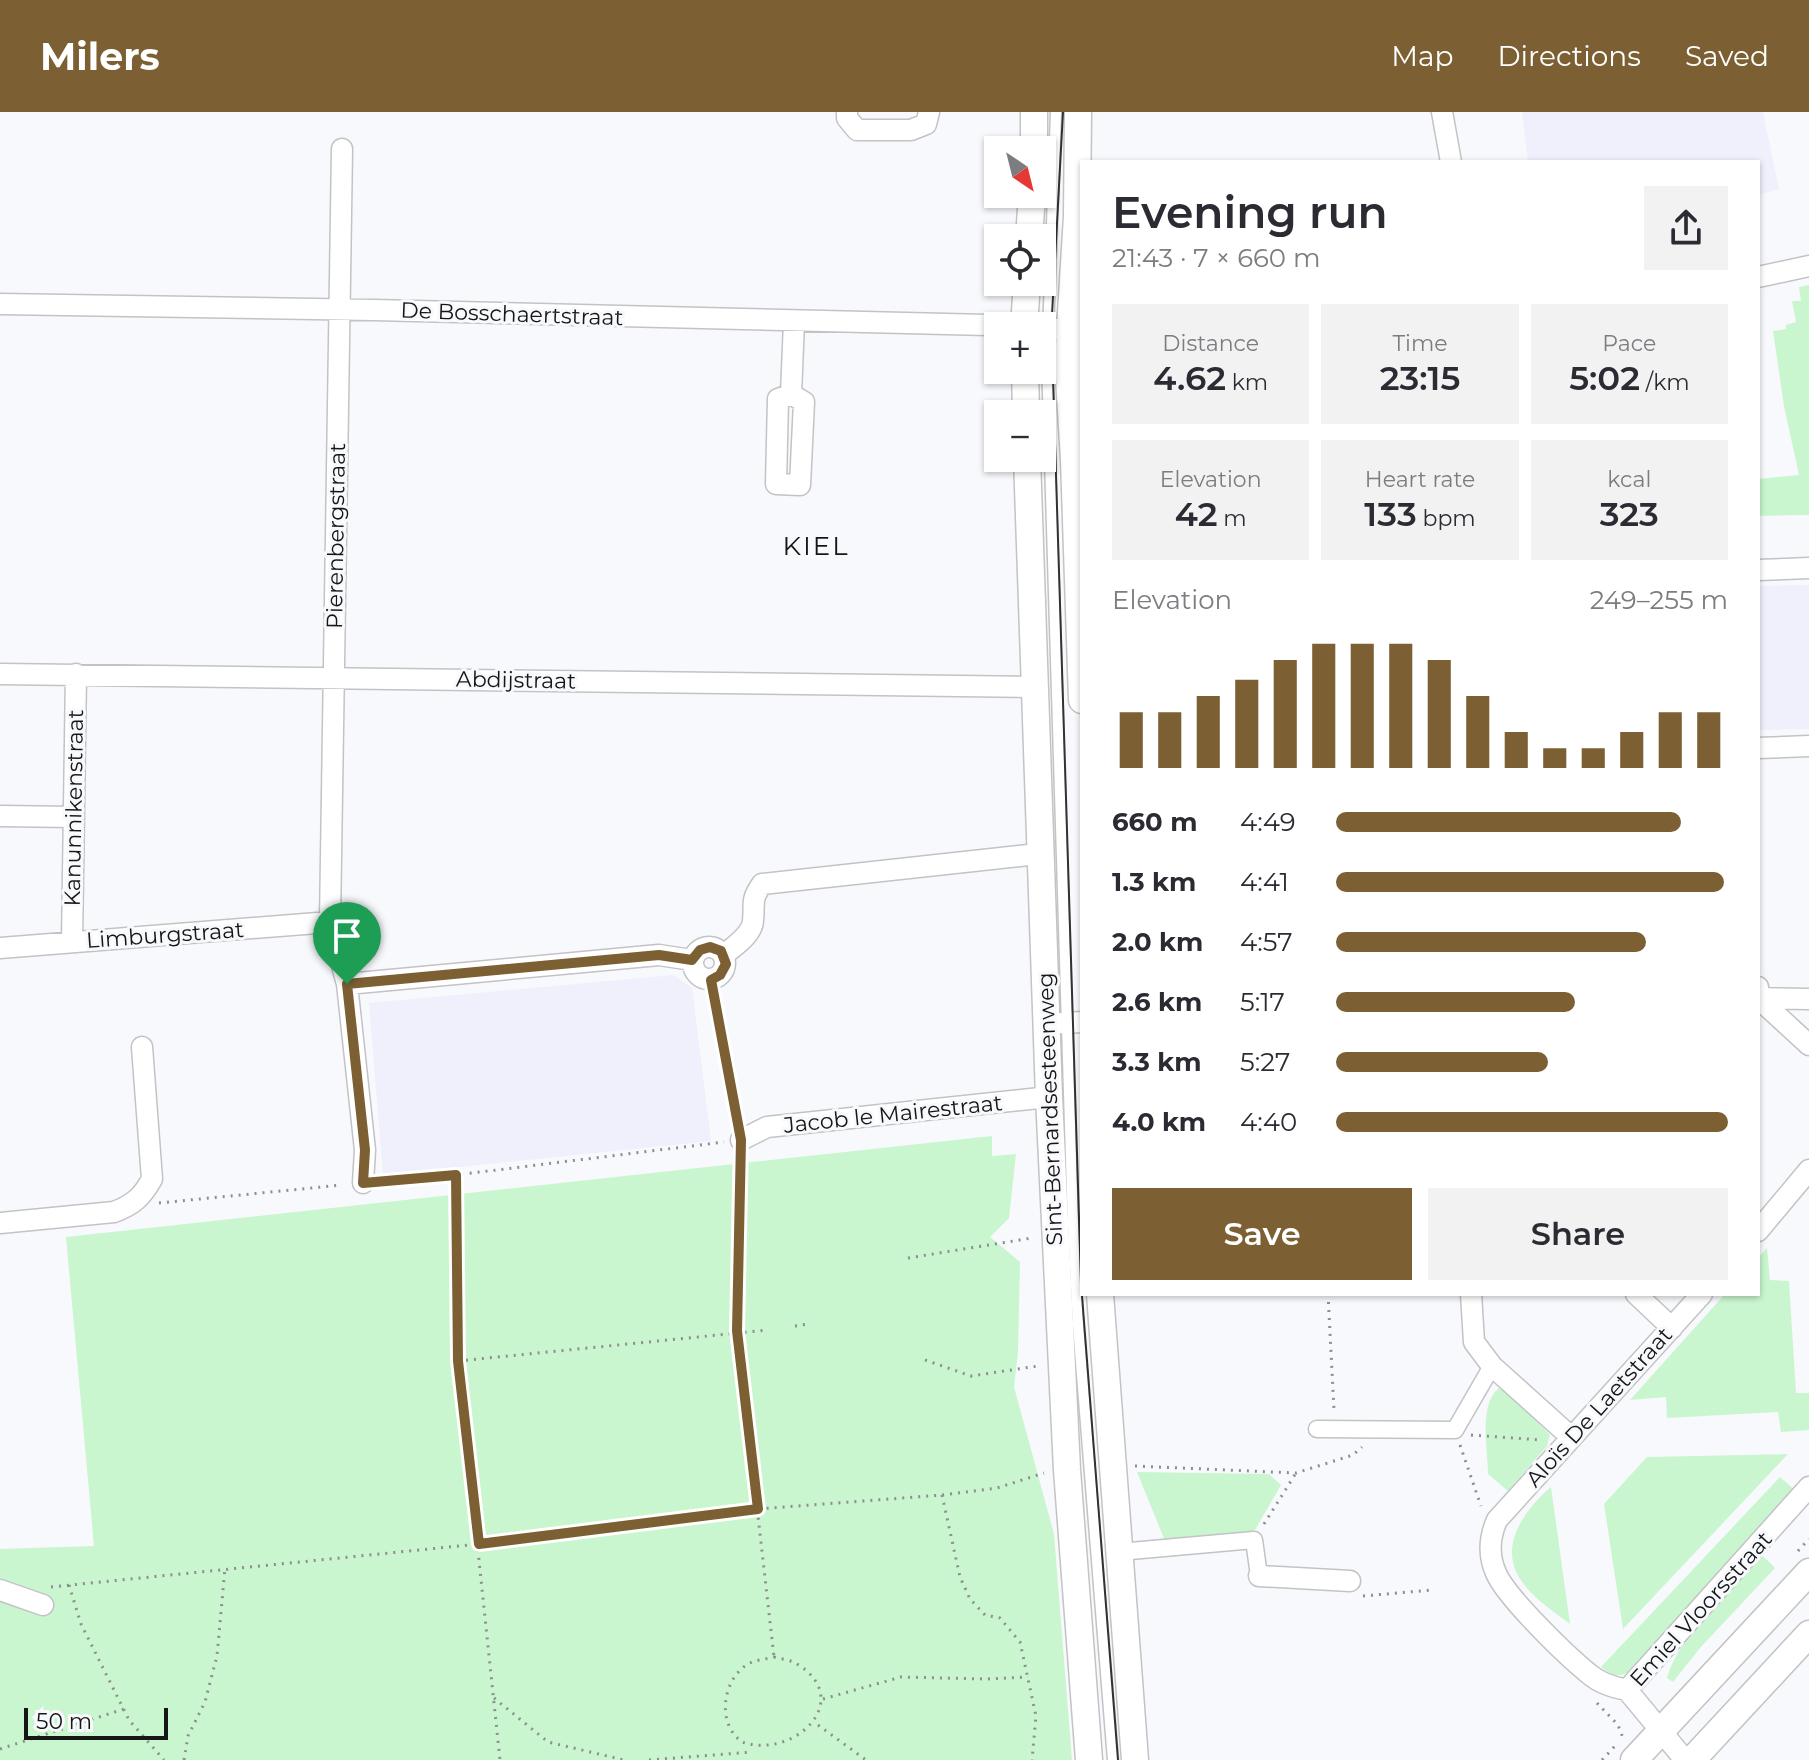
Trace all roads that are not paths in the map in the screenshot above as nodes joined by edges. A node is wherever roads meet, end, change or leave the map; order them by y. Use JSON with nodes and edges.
{"nodes":[{"id":1,"x":847,"y":112,"type":"edge"},
{"id":2,"x":929,"y":112,"type":"edge"},
{"id":3,"x":1034,"y":112,"type":"edge"},
{"id":4,"x":1056,"y":112,"type":"edge"},
{"id":5,"x":1078,"y":112,"type":"edge"},
{"id":6,"x":1442,"y":112,"type":"edge"},
{"id":7,"x":1034,"y":136,"type":"edge"},
{"id":8,"x":342,"y":149,"type":"dead end"},
{"id":9,"x":1451,"y":160,"type":"edge"},
{"id":10,"x":1809,"y":266,"type":"edge"},
{"id":11,"x":1760,"y":277,"type":"edge"},
{"id":12,"x":0,"y":304,"type":"edge"},
{"id":13,"x":339,"y":311,"type":"junction"},
{"id":14,"x":1042,"y":312,"type":"edge"},
{"id":15,"x":1046,"y":312,"type":"edge"},
{"id":16,"x":794,"y":322,"type":"junction"},
{"id":17,"x":984,"y":327,"type":"edge"},
{"id":18,"x":1056,"y":365,"type":"edge"},
{"id":19,"x":1043,"y":384,"type":"edge"},
{"id":20,"x":791,"y":394,"type":"dead end"},
{"id":21,"x":1076,"y":414,"type":"edge"},
{"id":22,"x":1027,"y":472,"type":"edge"},
{"id":23,"x":1809,"y":568,"type":"edge"},
{"id":24,"x":1760,"y":570,"type":"edge"},
{"id":25,"x":1080,"y":640,"type":"edge"},
{"id":26,"x":0,"y":674,"type":"edge"},
{"id":27,"x":76,"y":674,"type":"junction"},
{"id":28,"x":334,"y":677,"type":"junction"},
{"id":29,"x":1033,"y":687,"type":"junction"},
{"id":30,"x":1809,"y":746,"type":"edge"},
{"id":31,"x":1760,"y":748,"type":"edge"},
{"id":32,"x":0,"y":816,"type":"edge"},
{"id":33,"x":74,"y":817,"type":"junction"},
{"id":34,"x":1038,"y":854,"type":"junction"},
{"id":35,"x":330,"y":922,"type":"junction"},
{"id":36,"x":72,"y":942,"type":"junction"},
{"id":37,"x":0,"y":948,"type":"edge"},
{"id":38,"x":724,"y":955,"type":"junction"},
{"id":39,"x":692,"y":960,"type":"junction"},
{"id":40,"x":347,"y":984,"type":"junction"},
{"id":41,"x":1760,"y":998,"type":"edge"},
{"id":42,"x":1809,"y":999,"type":"edge"},
{"id":43,"x":1760,"y":1000,"type":"edge"},
{"id":44,"x":1065,"y":1023,"type":"edge"},
{"id":45,"x":1809,"y":1045,"type":"edge"},
{"id":46,"x":142,"y":1047,"type":"dead end"},
{"id":47,"x":1049,"y":1097,"type":"junction"},
{"id":48,"x":741,"y":1140,"type":"road end"},
{"id":49,"x":1809,"y":1170,"type":"edge"},
{"id":50,"x":363,"y":1183,"type":"road end"},
{"id":51,"x":1762,"y":1219,"type":"edge"},
{"id":52,"x":0,"y":1223,"type":"edge"},
{"id":53,"x":1100,"y":1296,"type":"edge"},
{"id":54,"x":1471,"y":1296,"type":"edge"},
{"id":55,"x":1638,"y":1296,"type":"edge"},
{"id":56,"x":1700,"y":1296,"type":"edge"},
{"id":57,"x":1672,"y":1328,"type":"junction"},
{"id":58,"x":1492,"y":1366,"type":"junction"},
{"id":59,"x":1317,"y":1429,"type":"dead end"},
{"id":60,"x":1571,"y":1437,"type":"junction"},
{"id":61,"x":1809,"y":1487,"type":"edge"},
{"id":62,"x":1119,"y":1552,"type":"junction"},
{"id":63,"x":1809,"y":1572,"type":"edge"},
{"id":64,"x":1259,"y":1576,"type":"joint"},
{"id":65,"x":1350,"y":1581,"type":"road end"},
{"id":66,"x":0,"y":1590,"type":"edge"},
{"id":67,"x":43,"y":1605,"type":"road end"},
{"id":68,"x":1809,"y":1634,"type":"edge"},
{"id":69,"x":1627,"y":1690,"type":"junction"},
{"id":70,"x":1662,"y":1731,"type":"junction"},
{"id":71,"x":1089,"y":1760,"type":"edge"},
{"id":72,"x":1113,"y":1760,"type":"edge"},
{"id":73,"x":1135,"y":1760,"type":"edge"},
{"id":74,"x":1634,"y":1760,"type":"edge"},
{"id":75,"x":1685,"y":1760,"type":"edge"},
{"id":76,"x":1692,"y":1760,"type":"edge"}],
"edges":[{"from":1,"to":2,"type":"street"},
{"from":3,"to":7,"type":"street"},
{"from":4,"to":14,"type":"lane"},
{"from":5,"to":15,"type":"street"},
{"from":6,"to":9,"type":"street"},
{"from":8,"to":13,"type":"street","name":"Pierenbergstraat"},
{"from":10,"to":11,"type":"street"},
{"from":12,"to":13,"type":"street","name":"De Bosschaertstraat"},
{"from":13,"to":16,"type":"street","name":"De Bosschaertstraat"},
{"from":13,"to":28,"type":"street","name":"Pierenbergstraat"},
{"from":16,"to":17,"type":"street","name":"De Bosschaertstraat"},
{"from":16,"to":20,"type":"street"},
{"from":18,"to":21,"type":"street"},
{"from":19,"to":44,"type":"lane"},
{"from":21,"to":25,"type":"street"},
{"from":22,"to":29,"type":"street","name":"Sint-Bernardsesteenweg"},
{"from":23,"to":24,"type":"street"},
{"from":26,"to":27,"type":"street","name":"Abdijstraat"},
{"from":27,"to":28,"type":"street","name":"Abdijstraat"},
{"from":27,"to":33,"type":"street","name":"Kanunnikenstraat"},
{"from":28,"to":29,"type":"street","name":"Abdijstraat"},
{"from":28,"to":35,"type":"street","name":"Pierenbergstraat"},
{"from":29,"to":34,"type":"street","name":"Sint-Bernardsesteenweg"},
{"from":30,"to":31,"type":"street"},
{"from":32,"to":33,"type":"street"},
{"from":33,"to":36,"type":"street","name":"Kanunnikenstraat"},
{"from":34,"to":38,"type":"street"},
{"from":34,"to":44,"type":"street","name":"Sint-Bernardsesteenweg"},
{"from":35,"to":36,"type":"street","name":"Limburgstraat"},
{"from":35,"to":40,"type":"street","name":"Pierenbergstraat"},
{"from":36,"to":37,"type":"street","name":"Limburgstraat"},
{"from":38,"to":39,"type":"street"},
{"from":38,"to":39,"type":"street"},
{"from":39,"to":40,"type":"street"},
{"from":40,"to":50,"type":"street","name":"Pierenbergstraat"},
{"from":41,"to":42,"type":"street"},
{"from":43,"to":45,"type":"street"},
{"from":44,"to":47,"type":"street","name":"Sint-Bernardsesteenweg"},
{"from":44,"to":72,"type":"lane"},
{"from":46,"to":52,"type":"street"},
{"from":47,"to":48,"type":"street","name":"Jacob le Mairestraat"},
{"from":47,"to":71,"type":"street","name":"Sint-Bernardsesteenweg"},
{"from":49,"to":51,"type":"street"},
{"from":53,"to":62,"type":"street"},
{"from":54,"to":58,"type":"street"},
{"from":55,"to":57,"type":"street"},
{"from":56,"to":57,"type":"street","name":"Aloïs De Laetstraat"},
{"from":57,"to":60,"type":"street","name":"Aloïs De Laetstraat"},
{"from":58,"to":59,"type":"street"},
{"from":58,"to":60,"type":"street"},
{"from":60,"to":69,"type":"street","name":"Aloïs De Laetstraat"},
{"from":61,"to":69,"type":"street","name":"Emiel Vloorsstraat"},
{"from":62,"to":64,"type":"street"},
{"from":62,"to":73,"type":"street"},
{"from":63,"to":70,"type":"street"},
{"from":64,"to":65,"type":"street"},
{"from":66,"to":67,"type":"street"},
{"from":68,"to":76,"type":"street"},
{"from":69,"to":70,"type":"street","name":"Emiel Vloorsstraat"},
{"from":70,"to":74,"type":"street"},
{"from":70,"to":75,"type":"street","name":"Emiel Vloorsstraat"}]}
